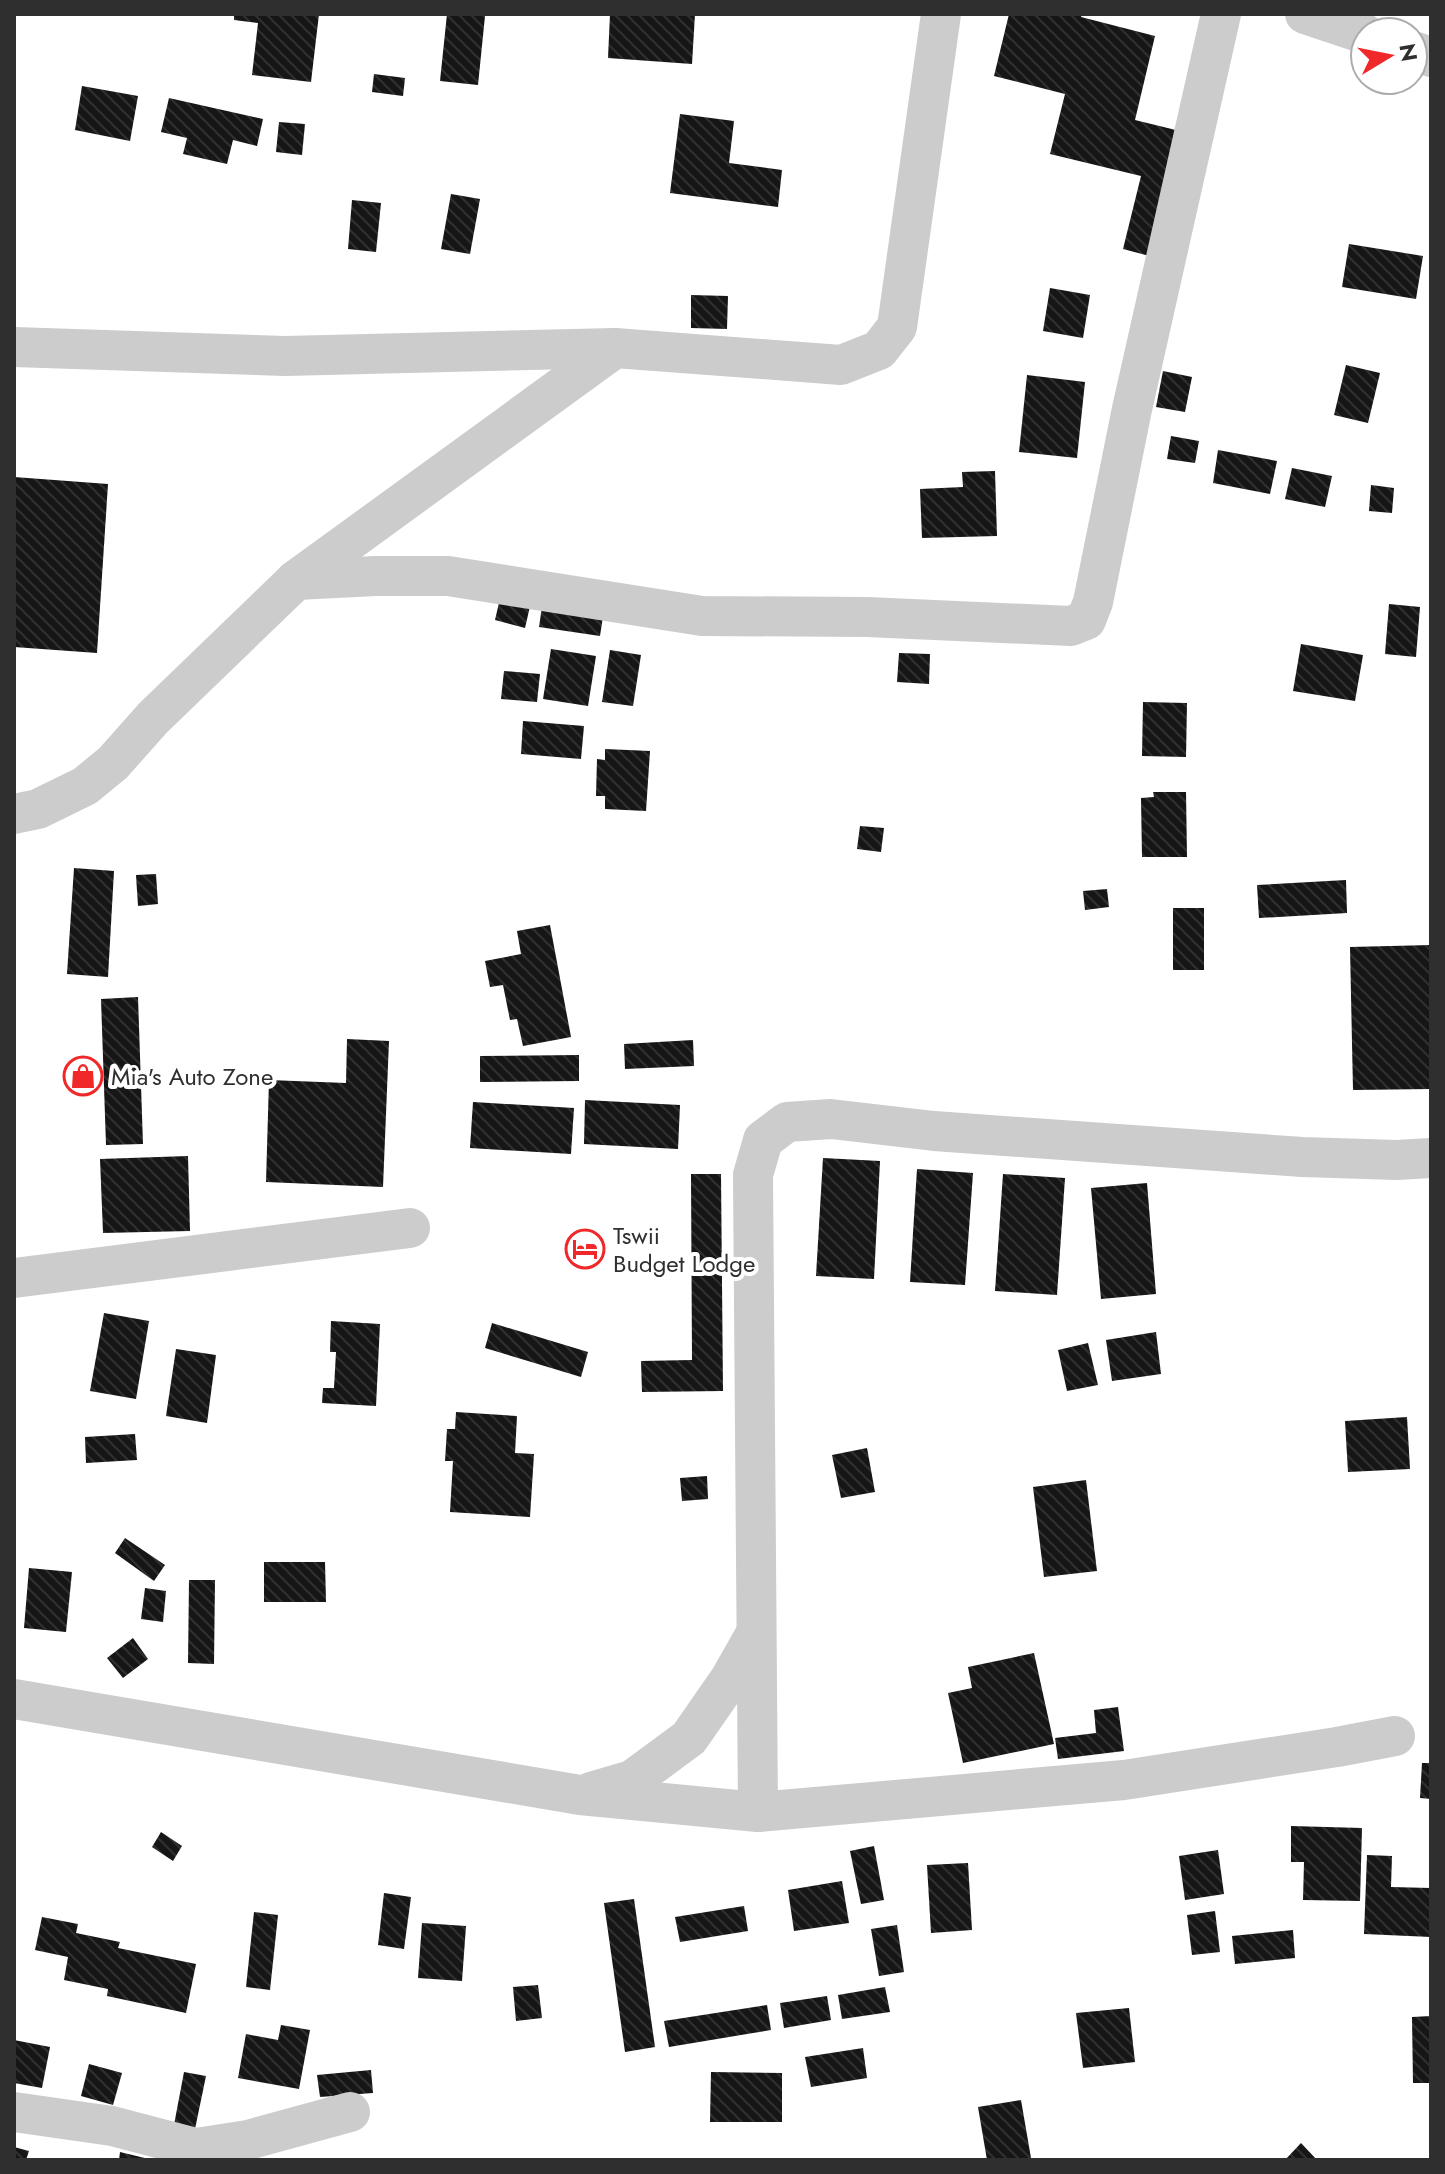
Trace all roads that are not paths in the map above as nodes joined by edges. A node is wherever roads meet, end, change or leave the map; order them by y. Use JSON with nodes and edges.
{"nodes":[{"id":1,"x":941,"y":14,"type":"edge"},
{"id":2,"x":1221,"y":14,"type":"edge"},
{"id":3,"x":1305,"y":14,"type":"edge"},
{"id":4,"x":1349,"y":29,"type":"edge"},
{"id":5,"x":14,"y":347,"type":"edge"},
{"id":6,"x":615,"y":348,"type":"junction"},
{"id":7,"x":296,"y":580,"type":"junction"},
{"id":8,"x":14,"y":814,"type":"edge"},
{"id":9,"x":1431,"y":1158,"type":"edge"},
{"id":10,"x":410,"y":1228,"type":"dead end"},
{"id":11,"x":14,"y":1278,"type":"edge"},
{"id":12,"x":757,"y":1631,"type":"junction"},
{"id":13,"x":14,"y":1699,"type":"edge"},
{"id":14,"x":1395,"y":1736,"type":"dead end"},
{"id":15,"x":580,"y":1795,"type":"junction"},
{"id":16,"x":758,"y":1812,"type":"junction"},
{"id":17,"x":14,"y":2112,"type":"edge"},
{"id":18,"x":350,"y":2112,"type":"dead end"}],
"edges":[{"from":1,"to":6,"type":"street"},
{"from":2,"to":7,"type":"street"},
{"from":3,"to":4,"type":"street"},
{"from":5,"to":6,"type":"street"},
{"from":6,"to":7,"type":"street"},
{"from":7,"to":8,"type":"street"},
{"from":9,"to":12,"type":"street"},
{"from":10,"to":11,"type":"street"},
{"from":12,"to":15,"type":"street"},
{"from":12,"to":16,"type":"street"},
{"from":13,"to":15,"type":"street"},
{"from":14,"to":16,"type":"street"},
{"from":15,"to":16,"type":"street"},
{"from":17,"to":18,"type":"street"}]}
